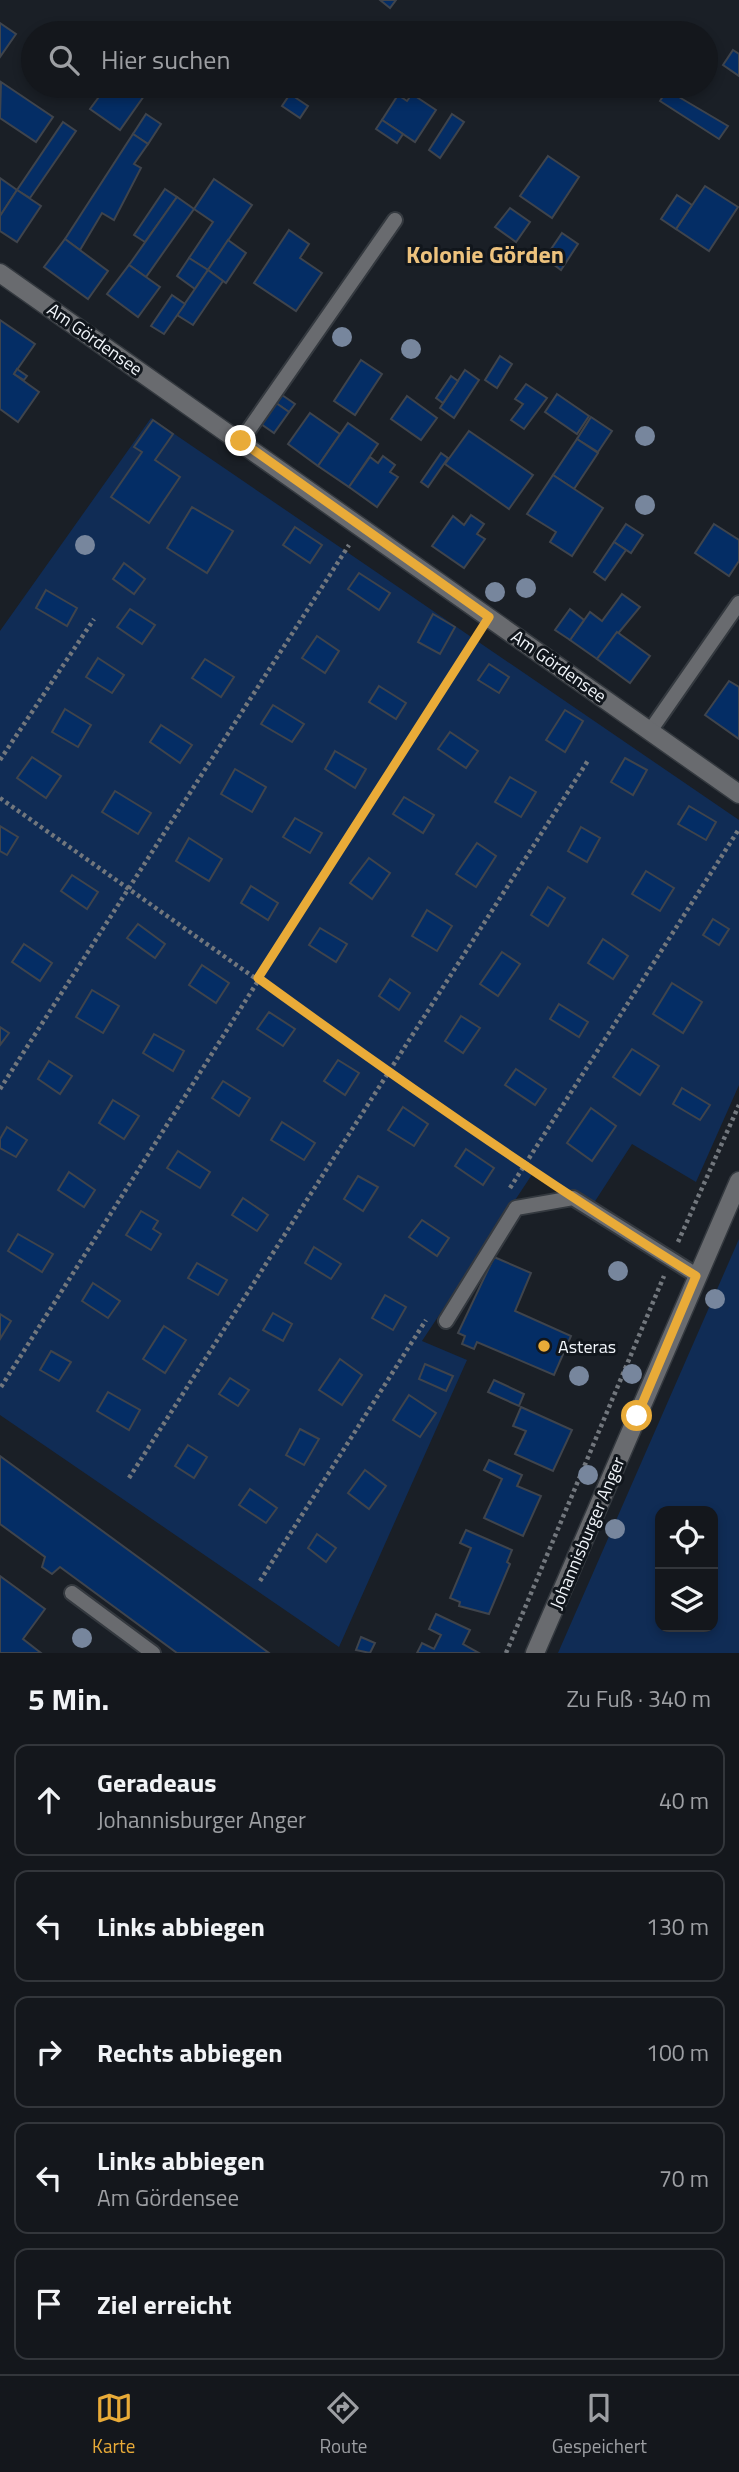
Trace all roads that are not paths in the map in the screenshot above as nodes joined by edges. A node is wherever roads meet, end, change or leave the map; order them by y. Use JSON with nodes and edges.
{"nodes":[{"id":1,"x":395,"y":220,"type":"dead end"},
{"id":2,"x":0,"y":273,"type":"edge"},
{"id":3,"x":241,"y":441,"type":"junction"},
{"id":4,"x":739,"y":603,"type":"edge"},
{"id":5,"x":650,"y":731,"type":"junction"},
{"id":6,"x":739,"y":794,"type":"edge"},
{"id":7,"x":739,"y":1181,"type":"edge"},
{"id":8,"x":696,"y":1276,"type":"junction"},
{"id":9,"x":446,"y":1321,"type":"dead end"},
{"id":10,"x":72,"y":1594,"type":"dead end"},
{"id":11,"x":153,"y":1653,"type":"edge"},
{"id":12,"x":535,"y":1653,"type":"edge"}],
"edges":[{"from":1,"to":3,"type":"lane"},
{"from":2,"to":3,"type":"street","name":"Am Gördensee"},
{"from":3,"to":5,"type":"street","name":"Am Gördensee"},
{"from":4,"to":5,"type":"lane"},
{"from":5,"to":6,"type":"street","name":"Am Gördensee"},
{"from":7,"to":8,"type":"street","name":"Johannisburger Anger"},
{"from":8,"to":9,"type":"lane"},
{"from":8,"to":12,"type":"street","name":"Johannisburger Anger"},
{"from":10,"to":11,"type":"lane"}]}
